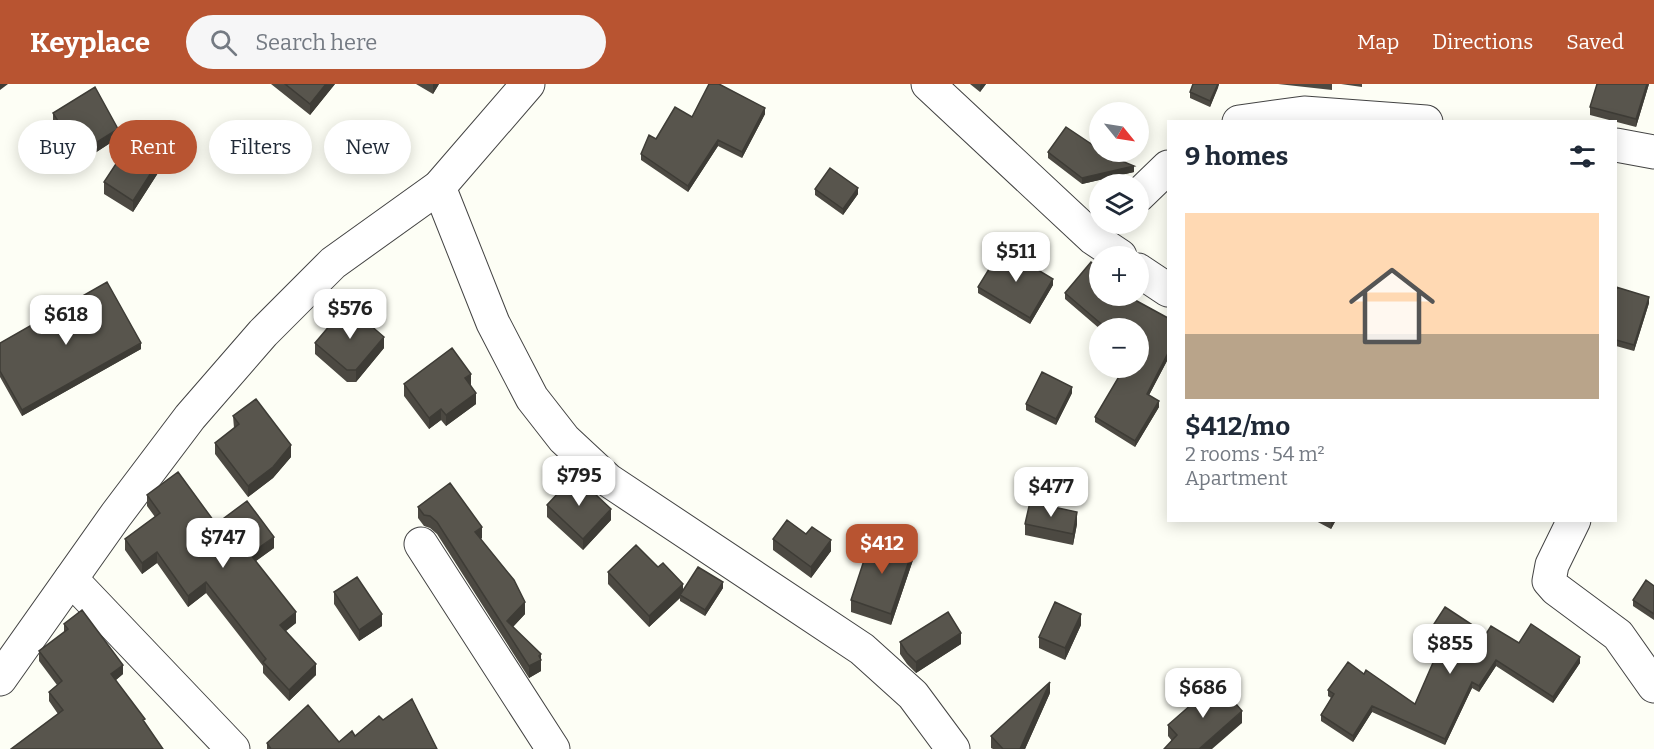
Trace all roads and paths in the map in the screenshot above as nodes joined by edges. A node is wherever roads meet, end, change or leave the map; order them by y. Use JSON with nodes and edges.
{"nodes":[{"id":1,"x":528,"y":84,"type":"edge"},
{"id":2,"x":928,"y":84,"type":"edge"},
{"id":3,"x":1253,"y":120,"type":"edge"},
{"id":4,"x":1399,"y":120,"type":"edge"},
{"id":5,"x":1617,"y":145,"type":"edge"},
{"id":6,"x":1654,"y":152,"type":"edge"},
{"id":7,"x":1167,"y":168,"type":"edge"},
{"id":8,"x":1149,"y":185,"type":"edge"},
{"id":9,"x":439,"y":187,"type":"junction"},
{"id":10,"x":1089,"y":221,"type":"edge"},
{"id":11,"x":1103,"y":234,"type":"edge"},
{"id":12,"x":1112,"y":246,"type":"edge"},
{"id":13,"x":1149,"y":277,"type":"edge"},
{"id":14,"x":1167,"y":289,"type":"edge"},
{"id":15,"x":1573,"y":522,"type":"edge"},
{"id":16,"x":421,"y":544,"type":"dead end"},
{"id":17,"x":71,"y":579,"type":"junction"},
{"id":18,"x":0,"y":679,"type":"edge"},
{"id":19,"x":1654,"y":686,"type":"edge"},
{"id":20,"x":233,"y":749,"type":"edge"},
{"id":21,"x":553,"y":749,"type":"edge"},
{"id":22,"x":953,"y":749,"type":"edge"}],
"edges":[{"from":1,"to":9,"type":"street"},
{"from":2,"to":10,"type":"street"},
{"from":3,"to":4,"type":"street"},
{"from":5,"to":6,"type":"street"},
{"from":7,"to":8,"type":"street"},
{"from":9,"to":17,"type":"street"},
{"from":9,"to":22,"type":"street"},
{"from":11,"to":12,"type":"street"},
{"from":13,"to":14,"type":"street"},
{"from":15,"to":19,"type":"street"},
{"from":16,"to":21,"type":"street"},
{"from":17,"to":18,"type":"street"},
{"from":17,"to":20,"type":"street"}]}
